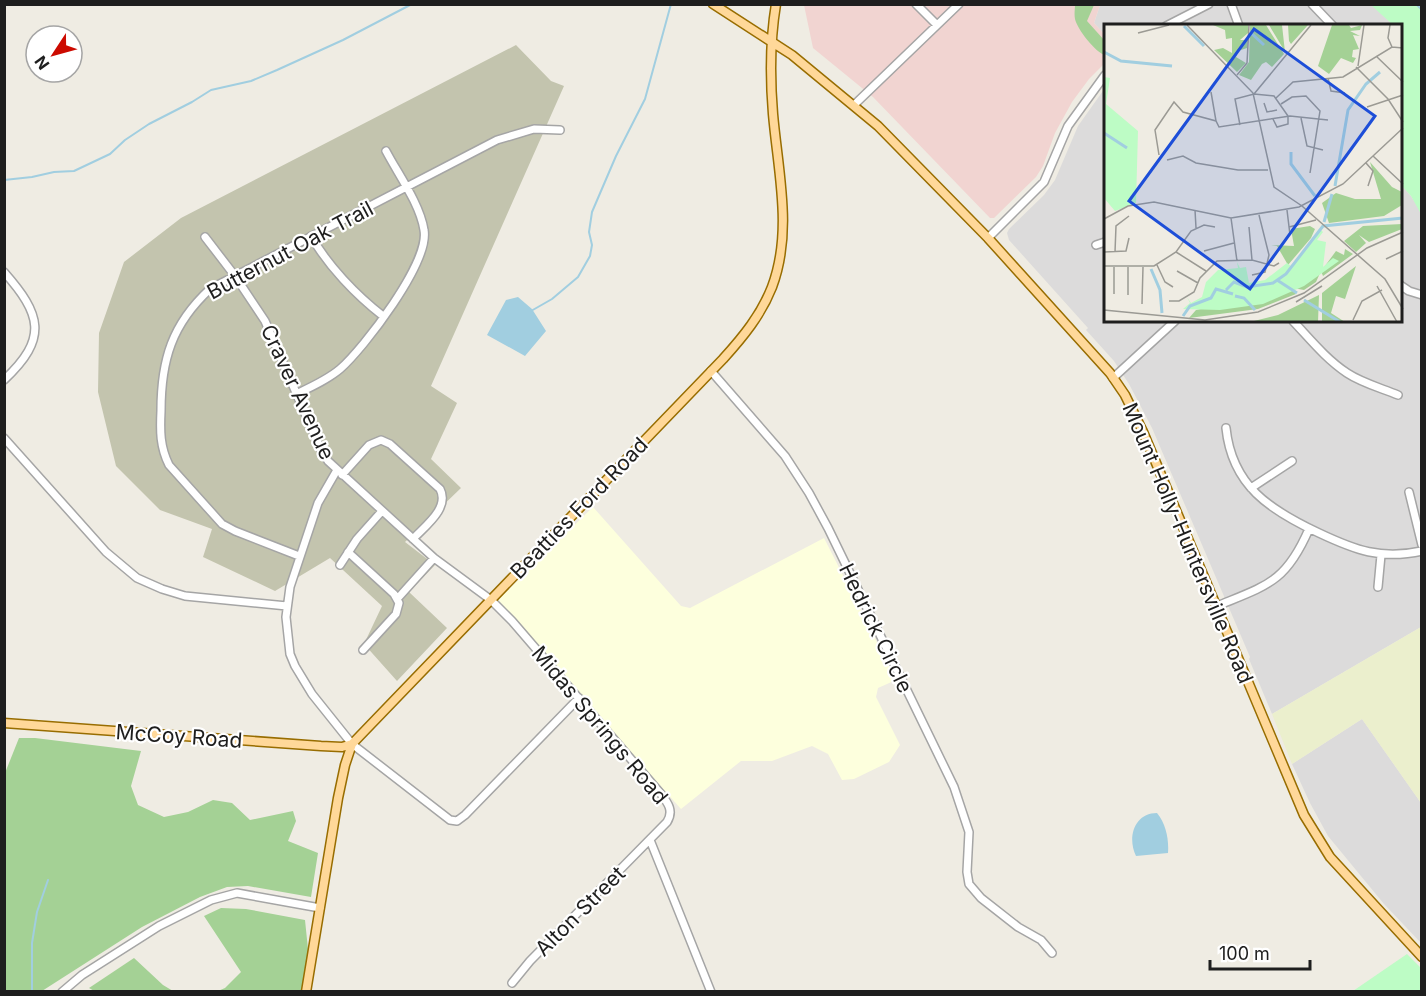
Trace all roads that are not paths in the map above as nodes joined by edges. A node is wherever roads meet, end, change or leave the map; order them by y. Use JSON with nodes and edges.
{"nodes":[{"id":1,"x":713,"y":4,"type":"edge"},
{"id":2,"x":776,"y":4,"type":"edge"},
{"id":3,"x":916,"y":4,"type":"edge"},
{"id":4,"x":959,"y":4,"type":"edge"},
{"id":5,"x":1209,"y":4,"type":"edge"},
{"id":6,"x":1231,"y":4,"type":"edge"},
{"id":7,"x":1312,"y":4,"type":"edge"},
{"id":8,"x":1170,"y":24,"type":"edge"},
{"id":9,"x":1238,"y":24,"type":"edge"},
{"id":10,"x":1331,"y":24,"type":"edge"},
{"id":11,"x":937,"y":25,"type":"junction"},
{"id":12,"x":771,"y":41,"type":"junction"},
{"id":13,"x":1104,"y":76,"type":"edge"},
{"id":14,"x":854,"y":105,"type":"junction"},
{"id":15,"x":560,"y":130,"type":"dead end"},
{"id":16,"x":386,"y":151,"type":"dead end"},
{"id":17,"x":406,"y":188,"type":"junction"},
{"id":18,"x":310,"y":236,"type":"junction"},
{"id":19,"x":205,"y":237,"type":"dead end"},
{"id":20,"x":988,"y":238,"type":"junction"},
{"id":21,"x":1104,"y":242,"type":"edge"},
{"id":22,"x":1096,"y":245,"type":"dead end"},
{"id":23,"x":4,"y":272,"type":"edge"},
{"id":24,"x":235,"y":276,"type":"junction"},
{"id":25,"x":1402,"y":286,"type":"edge"},
{"id":26,"x":1422,"y":296,"type":"edge"},
{"id":27,"x":383,"y":316,"type":"junction"},
{"id":28,"x":1174,"y":322,"type":"edge"},
{"id":29,"x":1294,"y":322,"type":"edge"},
{"id":30,"x":711,"y":371,"type":"junction"},
{"id":31,"x":1113,"y":378,"type":"junction"},
{"id":32,"x":4,"y":380,"type":"edge"},
{"id":33,"x":296,"y":394,"type":"junction"},
{"id":34,"x":1398,"y":395,"type":"dead end"},
{"id":35,"x":1226,"y":428,"type":"dead end"},
{"id":36,"x":4,"y":438,"type":"edge"},
{"id":37,"x":1292,"y":461,"type":"dead end"},
{"id":38,"x":339,"y":472,"type":"junction"},
{"id":39,"x":1251,"y":488,"type":"junction"},
{"id":40,"x":1409,"y":492,"type":"dead end"},
{"id":41,"x":382,"y":511,"type":"junction"},
{"id":42,"x":1309,"y":529,"type":"junction"},
{"id":43,"x":413,"y":539,"type":"junction"},
{"id":44,"x":1422,"y":545,"type":"edge"},
{"id":45,"x":1422,"y":551,"type":"edge"},
{"id":46,"x":348,"y":552,"type":"junction"},
{"id":47,"x":1381,"y":555,"type":"junction"},
{"id":48,"x":299,"y":556,"type":"junction"},
{"id":49,"x":434,"y":558,"type":"junction"},
{"id":50,"x":340,"y":565,"type":"dead end"},
{"id":51,"x":1378,"y":587,"type":"dead end"},
{"id":52,"x":398,"y":598,"type":"junction"},
{"id":53,"x":490,"y":600,"type":"junction"},
{"id":54,"x":287,"y":606,"type":"junction"},
{"id":55,"x":1217,"y":606,"type":"junction"},
{"id":56,"x":363,"y":650,"type":"dead end"},
{"id":57,"x":579,"y":698,"type":"junction"},
{"id":58,"x":4,"y":723,"type":"edge"},
{"id":59,"x":352,"y":744,"type":"junction"},
{"id":60,"x":650,"y":840,"type":"junction"},
{"id":61,"x":320,"y":908,"type":"junction"},
{"id":62,"x":1052,"y":953,"type":"dead end"},
{"id":63,"x":1422,"y":957,"type":"edge"},
{"id":64,"x":512,"y":983,"type":"dead end"},
{"id":65,"x":62,"y":992,"type":"edge"},
{"id":66,"x":306,"y":992,"type":"edge"},
{"id":67,"x":711,"y":992,"type":"edge"}],
"edges":[{"from":1,"to":12,"type":"main road","name":"Mount Holly-Huntersville Road"},
{"from":2,"to":12,"type":"main road","name":"Beatties Ford Road"},
{"from":3,"to":11,"type":"street"},
{"from":4,"to":11,"type":"street"},
{"from":5,"to":8,"type":"street"},
{"from":6,"to":9,"type":"street"},
{"from":7,"to":10,"type":"street"},
{"from":11,"to":14,"type":"street"},
{"from":12,"to":14,"type":"main road","name":"Mount Holly-Huntersville Road"},
{"from":12,"to":30,"type":"main road","name":"Beatties Ford Road"},
{"from":13,"to":20,"type":"street"},
{"from":14,"to":20,"type":"main road","name":"Mount Holly-Huntersville Road"},
{"from":15,"to":17,"type":"street","name":"Butternut Oak Trail"},
{"from":16,"to":17,"type":"street"},
{"from":17,"to":18,"type":"street","name":"Butternut Oak Trail"},
{"from":17,"to":27,"type":"street"},
{"from":18,"to":24,"type":"street","name":"Butternut Oak Trail"},
{"from":18,"to":27,"type":"street"},
{"from":19,"to":24,"type":"street","name":"Craver Avenue"},
{"from":20,"to":31,"type":"main road","name":"Mount Holly-Huntersville Road"},
{"from":21,"to":22,"type":"street"},
{"from":23,"to":32,"type":"street"},
{"from":24,"to":33,"type":"street","name":"Craver Avenue"},
{"from":24,"to":48,"type":"street","name":"Butternut Oak Trail"},
{"from":25,"to":26,"type":"street"},
{"from":27,"to":33,"type":"street"},
{"from":28,"to":31,"type":"street"},
{"from":29,"to":34,"type":"street"},
{"from":30,"to":53,"type":"main road","name":"Beatties Ford Road"},
{"from":30,"to":62,"type":"street","name":"Hedrick Circle"},
{"from":31,"to":55,"type":"main road","name":"Mount Holly-Huntersville Road"},
{"from":33,"to":38,"type":"street","name":"Craver Avenue"},
{"from":35,"to":39,"type":"street"},
{"from":36,"to":54,"type":"street"},
{"from":37,"to":39,"type":"street"},
{"from":38,"to":41,"type":"street","name":"Craver Avenue"},
{"from":38,"to":43,"type":"street"},
{"from":38,"to":48,"type":"street"},
{"from":39,"to":42,"type":"street"},
{"from":40,"to":44,"type":"street"},
{"from":41,"to":43,"type":"street","name":"Craver Avenue"},
{"from":41,"to":46,"type":"street"},
{"from":42,"to":47,"type":"street"},
{"from":42,"to":55,"type":"street"},
{"from":43,"to":49,"type":"street","name":"Craver Avenue"},
{"from":45,"to":47,"type":"street"},
{"from":46,"to":50,"type":"street"},
{"from":46,"to":52,"type":"street"},
{"from":47,"to":51,"type":"street"},
{"from":48,"to":54,"type":"street"},
{"from":49,"to":52,"type":"street"},
{"from":49,"to":53,"type":"street","name":"Craver Avenue"},
{"from":52,"to":56,"type":"street"},
{"from":53,"to":57,"type":"street","name":"Midas Springs Road"},
{"from":53,"to":59,"type":"main road","name":"Beatties Ford Road"},
{"from":54,"to":59,"type":"street"},
{"from":55,"to":63,"type":"main road","name":"Mount Holly-Huntersville Road"},
{"from":57,"to":59,"type":"street"},
{"from":57,"to":60,"type":"street","name":"Midas Springs Road"},
{"from":58,"to":59,"type":"main road","name":"McCoy Road"},
{"from":59,"to":61,"type":"main road","name":"Beatties Ford Road"},
{"from":60,"to":64,"type":"street","name":"Alton Street"},
{"from":60,"to":67,"type":"street","name":"Midas Springs Road"},
{"from":61,"to":65,"type":"street"},
{"from":61,"to":66,"type":"main road","name":"Beatties Ford Road"}]}
